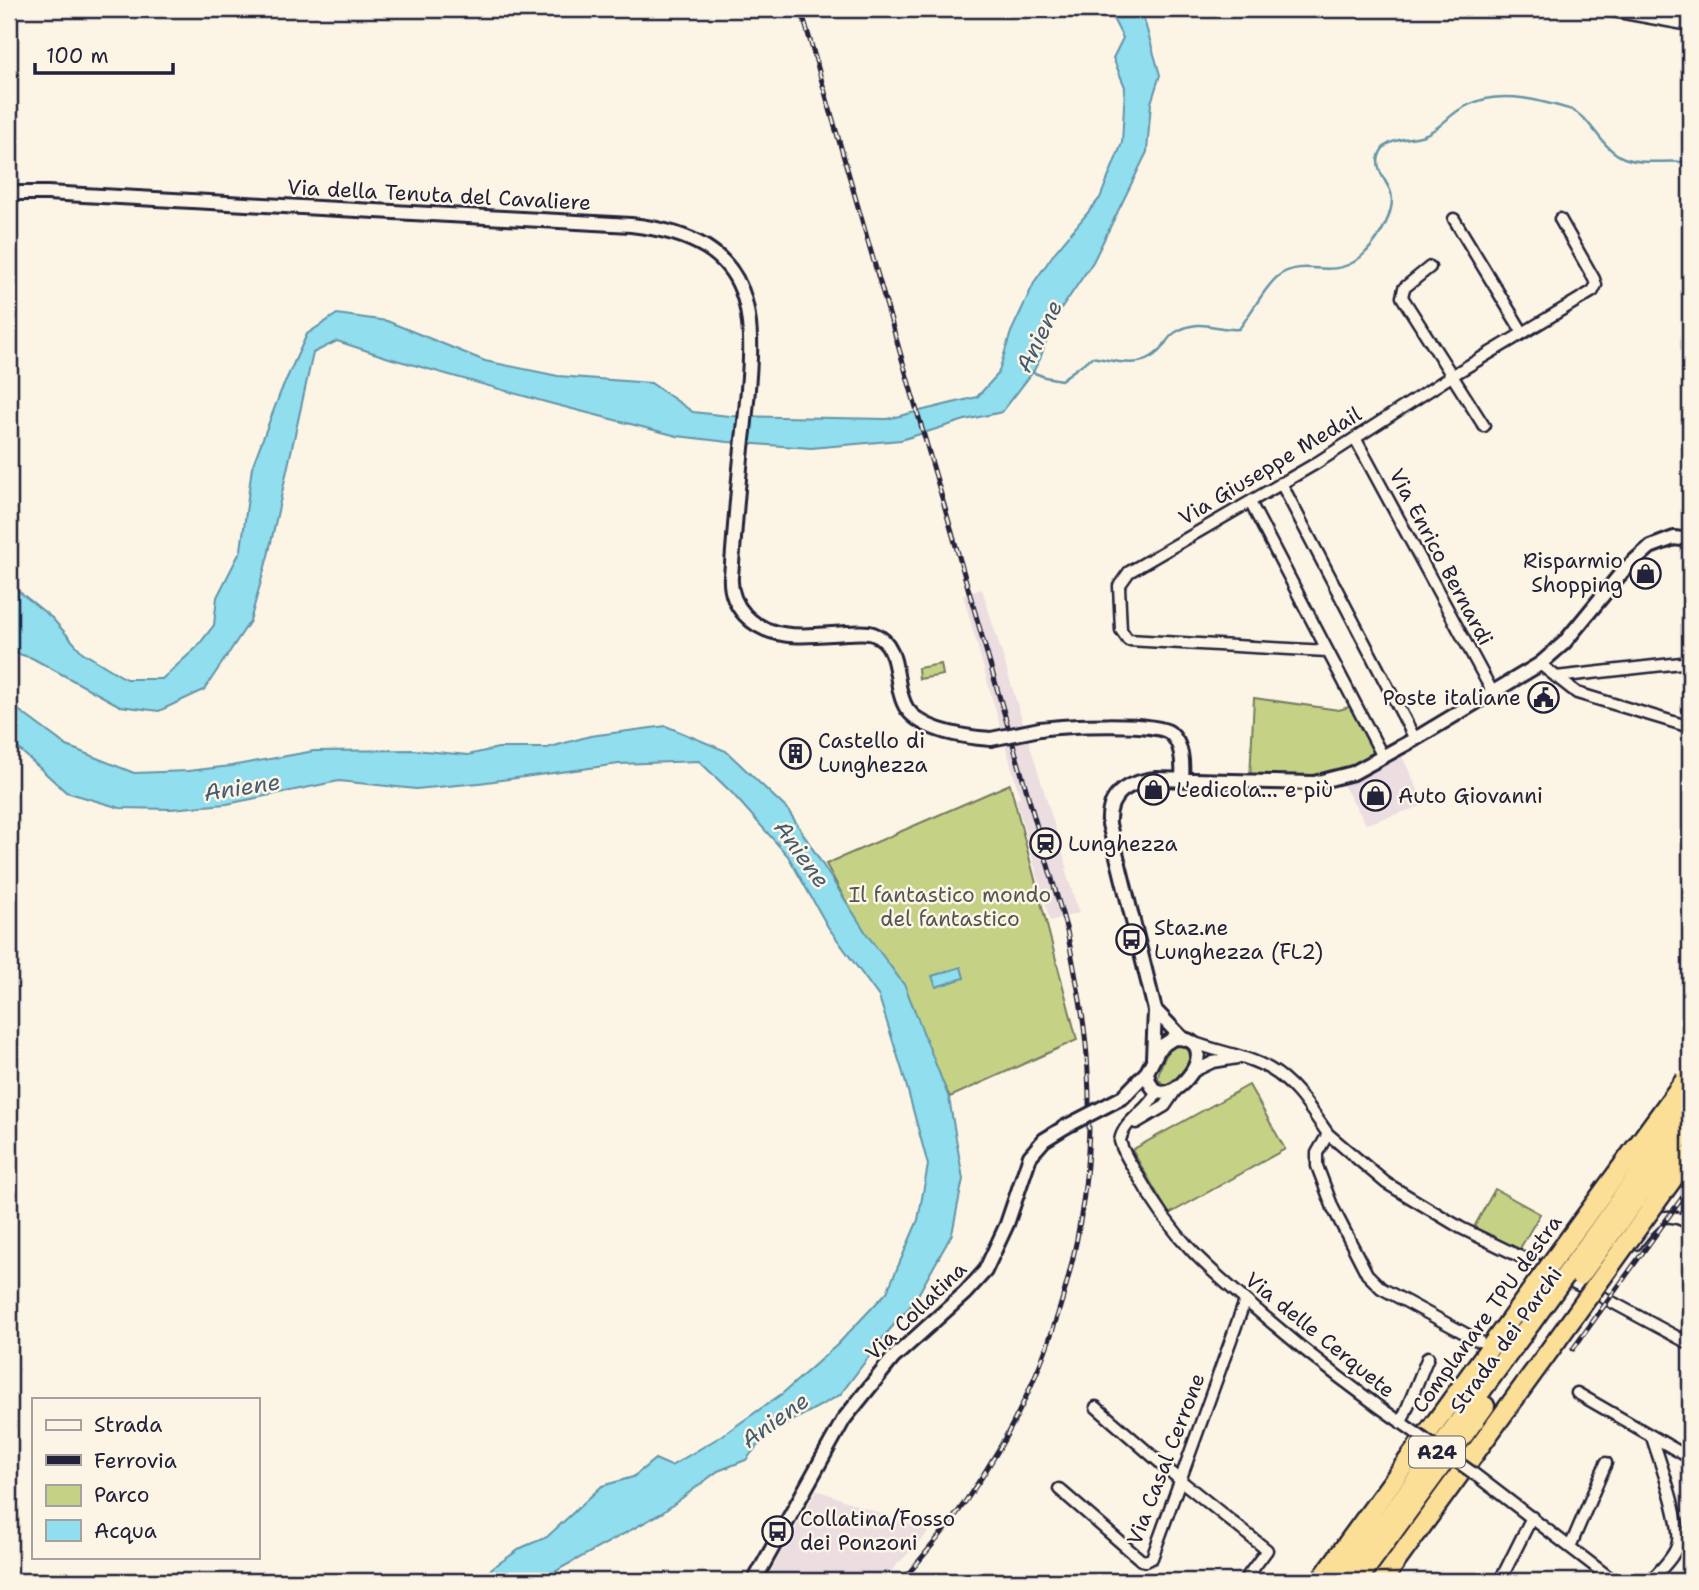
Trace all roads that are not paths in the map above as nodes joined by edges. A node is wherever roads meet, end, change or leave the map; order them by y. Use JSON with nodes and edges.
{"nodes":[{"id":1,"x":1602,"y":9,"type":"edge"},
{"id":2,"x":1676,"y":9,"type":"edge"},
{"id":3,"x":1673,"y":22,"type":"junction"},
{"id":4,"x":1690,"y":25,"type":"edge"},
{"id":5,"x":9,"y":193,"type":"edge"},
{"id":6,"x":1454,"y":219,"type":"dead end"},
{"id":7,"x":1560,"y":219,"type":"dead end"},
{"id":8,"x":1430,"y":267,"type":"dead end"},
{"id":9,"x":1523,"y":332,"type":"junction"},
{"id":10,"x":1452,"y":375,"type":"junction"},
{"id":11,"x":1484,"y":426,"type":"dead end"},
{"id":12,"x":1355,"y":438,"type":"junction"},
{"id":13,"x":1281,"y":484,"type":"junction"},
{"id":14,"x":1250,"y":502,"type":"junction"},
{"id":15,"x":1690,"y":540,"type":"edge"},
{"id":16,"x":1327,"y":651,"type":"junction"},
{"id":17,"x":1690,"y":662,"type":"edge"},
{"id":18,"x":1540,"y":664,"type":"junction"},
{"id":19,"x":1556,"y":677,"type":"junction"},
{"id":20,"x":1493,"y":693,"type":"junction"},
{"id":21,"x":1690,"y":727,"type":"edge"},
{"id":22,"x":1415,"y":739,"type":"junction"},
{"id":23,"x":1383,"y":757,"type":"junction"},
{"id":24,"x":1182,"y":779,"type":"junction"},
{"id":25,"x":1155,"y":1010,"type":"junction"},
{"id":26,"x":1185,"y":1039,"type":"junction"},
{"id":27,"x":1153,"y":1058,"type":"junction"},
{"id":28,"x":1241,"y":1058,"type":"junction"},
{"id":29,"x":1147,"y":1072,"type":"junction"},
{"id":30,"x":1192,"y":1072,"type":"junction"},
{"id":31,"x":1687,"y":1076,"type":"edge"},
{"id":32,"x":1178,"y":1087,"type":"junction"},
{"id":33,"x":1155,"y":1090,"type":"junction"},
{"id":34,"x":1123,"y":1097,"type":"junction"},
{"id":35,"x":1690,"y":1103,"type":"edge"},
{"id":36,"x":1690,"y":1125,"type":"edge"},
{"id":37,"x":1125,"y":1127,"type":"junction"},
{"id":38,"x":1328,"y":1134,"type":"junction"},
{"id":39,"x":1690,"y":1155,"type":"edge"},
{"id":40,"x":1690,"y":1224,"type":"edge"},
{"id":41,"x":1597,"y":1294,"type":"junction"},
{"id":42,"x":1245,"y":1300,"type":"junction"},
{"id":43,"x":1536,"y":1326,"type":"junction"},
{"id":44,"x":1479,"y":1341,"type":"dead end"},
{"id":45,"x":1690,"y":1344,"type":"edge"},
{"id":46,"x":1428,"y":1357,"type":"dead end"},
{"id":47,"x":1577,"y":1394,"type":"dead end"},
{"id":48,"x":1096,"y":1407,"type":"dead end"},
{"id":49,"x":1401,"y":1423,"type":"junction"},
{"id":50,"x":1652,"y":1437,"type":"junction"},
{"id":51,"x":1690,"y":1458,"type":"edge"},
{"id":52,"x":1606,"y":1463,"type":"dead end"},
{"id":53,"x":1180,"y":1480,"type":"junction"},
{"id":54,"x":1059,"y":1489,"type":"dead end"},
{"id":55,"x":1532,"y":1517,"type":"junction"},
{"id":56,"x":1570,"y":1547,"type":"junction"},
{"id":57,"x":1598,"y":1569,"type":"junction"},
{"id":58,"x":754,"y":1581,"type":"edge"},
{"id":59,"x":1244,"y":1581,"type":"edge"},
{"id":60,"x":1320,"y":1581,"type":"edge"},
{"id":61,"x":1342,"y":1581,"type":"edge"},
{"id":62,"x":1357,"y":1581,"type":"edge"},
{"id":63,"x":1382,"y":1581,"type":"edge"},
{"id":64,"x":1500,"y":1581,"type":"edge"},
{"id":65,"x":1594,"y":1581,"type":"edge"},
{"id":66,"x":1614,"y":1581,"type":"edge"},
{"id":67,"x":1650,"y":1581,"type":"edge"}],
"edges":[{"from":1,"to":3,"type":"street"},
{"from":2,"to":3,"type":"street"},
{"from":3,"to":4,"type":"street"},
{"from":5,"to":24,"type":"street","name":"Via della Tenuta del Cavaliere","bridge":true},
{"from":6,"to":9,"type":"street"},
{"from":7,"to":9,"type":"street","name":"Via Giuseppe Medail"},
{"from":8,"to":10,"type":"street"},
{"from":9,"to":10,"type":"street","name":"Via Giuseppe Medail"},
{"from":10,"to":11,"type":"street"},
{"from":10,"to":12,"type":"street","name":"Via Giuseppe Medail"},
{"from":12,"to":13,"type":"street","name":"Via Giuseppe Medail"},
{"from":12,"to":20,"type":"street","name":"Via Enrico Bernardi"},
{"from":13,"to":14,"type":"street","name":"Via Giuseppe Medail"},
{"from":13,"to":22,"type":"street"},
{"from":14,"to":16,"type":"street"},
{"from":14,"to":16,"type":"street","name":"Via Giuseppe Medail"},
{"from":15,"to":18,"type":"street"},
{"from":16,"to":23,"type":"street"},
{"from":17,"to":19,"type":"street"},
{"from":18,"to":19,"type":"street"},
{"from":18,"to":20,"type":"street"},
{"from":19,"to":21,"type":"street"},
{"from":20,"to":22,"type":"street"},
{"from":22,"to":23,"type":"street"},
{"from":23,"to":24,"type":"street"},
{"from":24,"to":25,"type":"street"},
{"from":25,"to":26,"type":"street"},
{"from":25,"to":27,"type":"street"},
{"from":26,"to":27,"type":"street"},
{"from":26,"to":28,"type":"street"},
{"from":26,"to":30,"type":"street"},
{"from":27,"to":29,"type":"street"},
{"from":28,"to":30,"type":"street"},
{"from":28,"to":38,"type":"street"},
{"from":29,"to":33,"type":"street"},
{"from":29,"to":34,"type":"street","name":"Via Collatina"},
{"from":30,"to":32,"type":"street"},
{"from":31,"to":60,"type":"highway","name":"Complanare TPU destra","bridge":true},
{"from":32,"to":33,"type":"street"},
{"from":32,"to":37,"type":"street"},
{"from":33,"to":34,"type":"street","name":"Via Collatina"},
{"from":33,"to":37,"type":"street"},
{"from":34,"to":58,"type":"street","name":"Via Collatina","bridge":true},
{"from":35,"to":43,"type":"highway","name":"Strada dei Parchi","number":"A24","bridge":true},
{"from":36,"to":43,"type":"highway","name":"Strada dei Parchi","number":"A24","bridge":true},
{"from":37,"to":42,"type":"street","name":"Via delle Cerquete"},
{"from":38,"to":41,"type":"street"},
{"from":38,"to":44,"type":"street"},
{"from":39,"to":63,"type":"highway","bridge":true},
{"from":40,"to":41,"type":"street"},
{"from":41,"to":45,"type":"street"},
{"from":42,"to":49,"type":"street","name":"Via delle Cerquete"},
{"from":42,"to":53,"type":"street","name":"Via Casal Cerrone"},
{"from":43,"to":61,"type":"highway","name":"Strada dei Parchi","number":"A24"},
{"from":43,"to":62,"type":"highway","name":"Strada dei Parchi","number":"A24"},
{"from":46,"to":49,"type":"street"},
{"from":47,"to":50,"type":"street"},
{"from":48,"to":53,"type":"street"},
{"from":49,"to":55,"type":"street","name":"Via delle Cerquete","bridge":true},
{"from":50,"to":51,"type":"street"},
{"from":50,"to":67,"type":"street"},
{"from":52,"to":56,"type":"street"},
{"from":53,"to":54,"type":"street","name":"Via Casal Cerrone"},
{"from":53,"to":59,"type":"street"},
{"from":55,"to":56,"type":"street","name":"Via delle Cerquete"},
{"from":55,"to":64,"type":"street"},
{"from":56,"to":57,"type":"street","name":"Via delle Cerquete"},
{"from":57,"to":65,"type":"street"},
{"from":57,"to":66,"type":"street","name":"Via delle Cerquete"}]}
